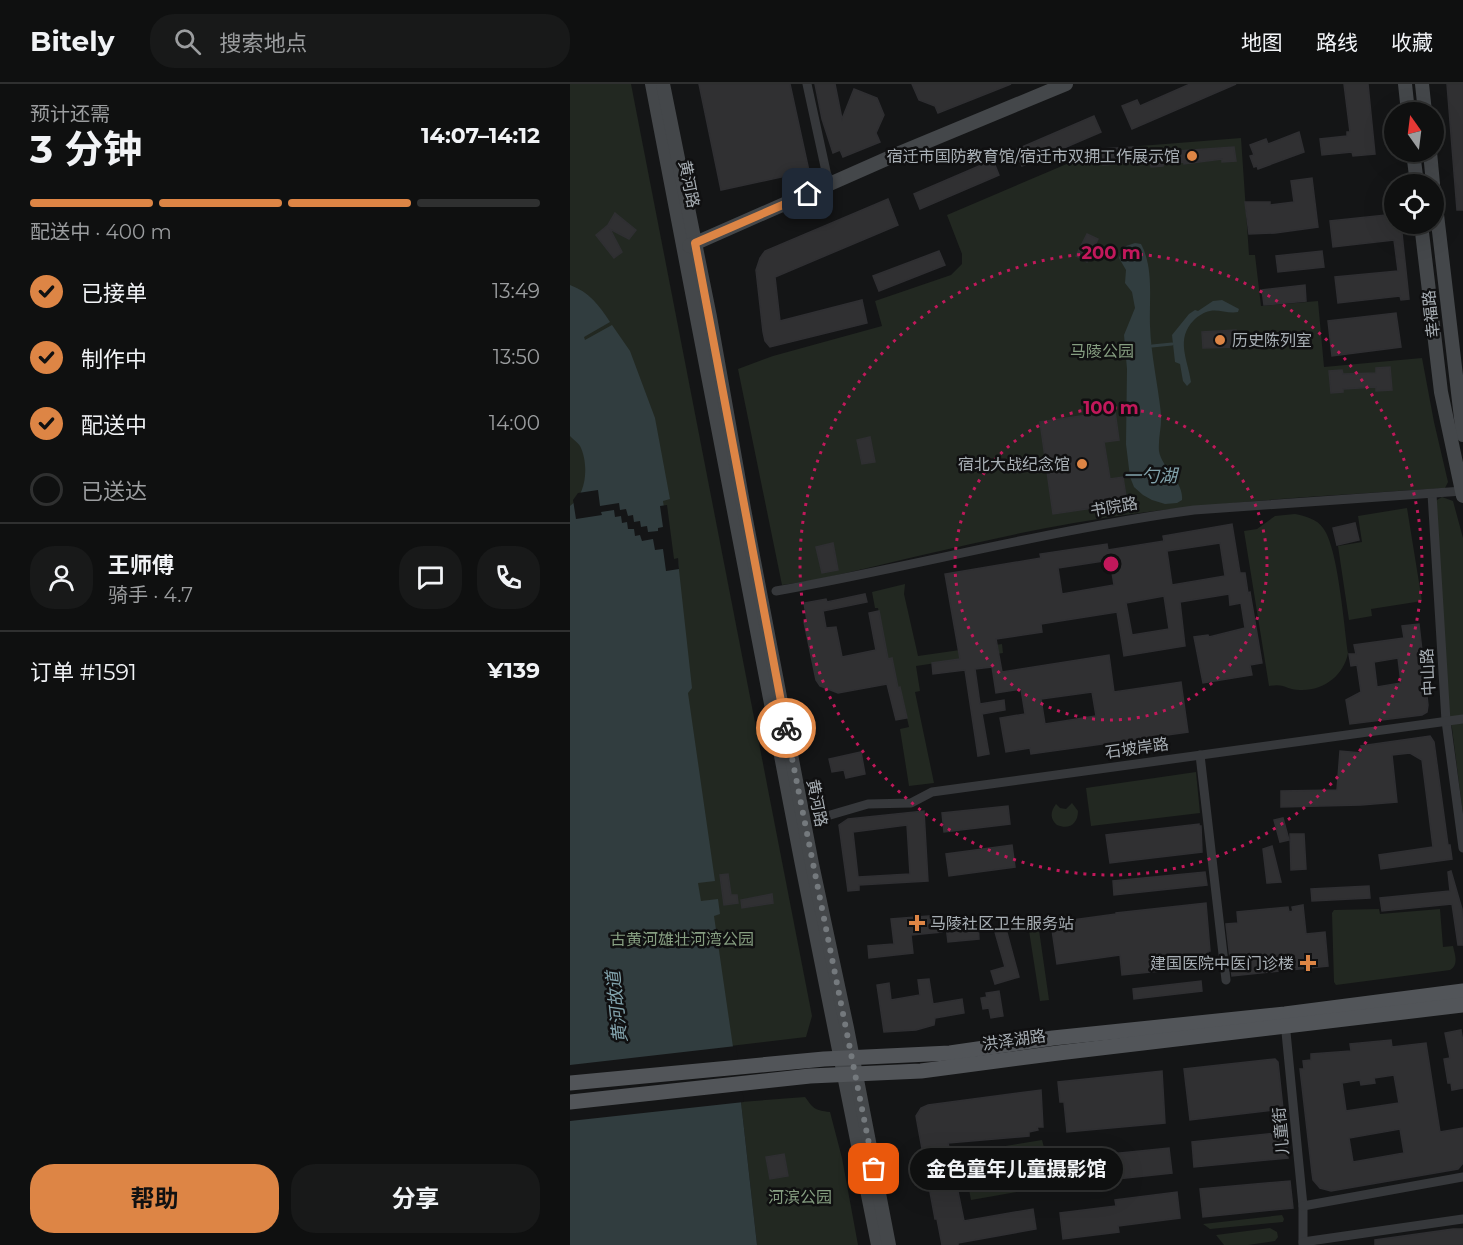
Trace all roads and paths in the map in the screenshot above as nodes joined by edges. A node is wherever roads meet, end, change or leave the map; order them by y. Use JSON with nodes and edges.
{"nodes":[{"id":1,"x":652,"y":84,"type":"edge"},
{"id":2,"x":663,"y":84,"type":"edge"},
{"id":3,"x":807,"y":84,"type":"edge"},
{"id":4,"x":1066,"y":84,"type":"edge"},
{"id":5,"x":1405,"y":84,"type":"edge"},
{"id":6,"x":1422,"y":84,"type":"edge"},
{"id":7,"x":1407,"y":102,"type":"edge"},
{"id":8,"x":1424,"y":102,"type":"edge"},
{"id":9,"x":829,"y":185,"type":"junction"},
{"id":10,"x":1422,"y":234,"type":"edge"},
{"id":11,"x":1439,"y":234,"type":"edge"},
{"id":12,"x":690,"y":246,"type":"junction"},
{"id":13,"x":1449,"y":323,"type":"junction"},
{"id":14,"x":1463,"y":353,"type":"edge"},
{"id":15,"x":1459,"y":368,"type":"edge"},
{"id":16,"x":1438,"y":369,"type":"junction"},
{"id":17,"x":1460,"y":384,"type":"edge"},
{"id":18,"x":1440,"y":386,"type":"junction"},
{"id":19,"x":1462,"y":423,"type":"edge"},
{"id":20,"x":1462,"y":493,"type":"edge"},
{"id":21,"x":1432,"y":494,"type":"junction"},
{"id":22,"x":776,"y":591,"type":"dead end"},
{"id":23,"x":1463,"y":719,"type":"edge"},
{"id":24,"x":1446,"y":721,"type":"junction"},
{"id":25,"x":1200,"y":755,"type":"junction"},
{"id":26,"x":820,"y":818,"type":"dead end"},
{"id":27,"x":1463,"y":848,"type":"edge"},
{"id":28,"x":1226,"y":980,"type":"dead end"},
{"id":29,"x":1463,"y":991,"type":"edge"},
{"id":30,"x":1463,"y":1005,"type":"edge"},
{"id":31,"x":1285,"y":1020,"type":"junction"},
{"id":32,"x":847,"y":1058,"type":"junction"},
{"id":33,"x":809,"y":1068,"type":"junction"},
{"id":34,"x":850,"y":1073,"type":"junction"},
{"id":35,"x":570,"y":1083,"type":"edge"},
{"id":36,"x":570,"y":1102,"type":"edge"},
{"id":37,"x":1463,"y":1177,"type":"edge"},
{"id":38,"x":1303,"y":1206,"type":"junction"},
{"id":39,"x":1463,"y":1219,"type":"edge"},
{"id":40,"x":1303,"y":1244,"type":"edge"},
{"id":41,"x":878,"y":1245,"type":"edge"},
{"id":42,"x":889,"y":1245,"type":"edge"}],
"edges":[{"from":1,"to":12,"type":"main road","name":"黄河路"},
{"from":2,"to":12,"type":"main road","name":"黄河路"},
{"from":3,"to":9,"type":"street"},
{"from":4,"to":9,"type":"main road"},
{"from":5,"to":7,"type":"main road"},
{"from":6,"to":8,"type":"main road"},
{"from":9,"to":12,"type":"main road"},
{"from":10,"to":16,"type":"main road","name":"幸福路"},
{"from":11,"to":13,"type":"main road","name":"幸福路"},
{"from":12,"to":32,"type":"main road","name":"黄河路"},
{"from":13,"to":14,"type":"main road"},
{"from":13,"to":15,"type":"main road","name":"幸福路"},
{"from":15,"to":16,"type":"main road"},
{"from":15,"to":17,"type":"main road","name":"幸福路"},
{"from":16,"to":18,"type":"main road","name":"幸福路"},
{"from":17,"to":18,"type":"main road"},
{"from":17,"to":19,"type":"main road","name":"幸福路"},
{"from":18,"to":20,"type":"main road"},
{"from":20,"to":21,"type":"street","name":"书院路"},
{"from":21,"to":22,"type":"street","name":"书院路"},
{"from":21,"to":24,"type":"street","name":"中山路"},
{"from":23,"to":24,"type":"street","name":"石坡岸路"},
{"from":24,"to":25,"type":"street","name":"石坡岸路"},
{"from":24,"to":27,"type":"street","name":"中山路"},
{"from":25,"to":26,"type":"street","name":"石坡岸路"},
{"from":25,"to":28,"type":"street"},
{"from":29,"to":31,"type":"main road","name":"洪泽湖路"},
{"from":30,"to":31,"type":"main road","name":"洪泽湖路"},
{"from":31,"to":32,"type":"main road","name":"洪泽湖路"},
{"from":31,"to":34,"type":"main road","name":"洪泽湖路"},
{"from":31,"to":38,"type":"street","name":"儿童街"},
{"from":32,"to":33,"type":"main road","name":"洪泽湖路"},
{"from":32,"to":34,"type":"main road","name":"黄河路"},
{"from":33,"to":34,"type":"main road","name":"洪泽湖路"},
{"from":33,"to":35,"type":"main road","name":"洪泽湖路"},
{"from":33,"to":36,"type":"main road","name":"洪泽湖路"},
{"from":34,"to":41,"type":"main road","name":"黄河路"},
{"from":34,"to":42,"type":"main road","name":"黄河路"},
{"from":37,"to":38,"type":"street"},
{"from":38,"to":40,"type":"street","name":"儿童街"},
{"from":39,"to":40,"type":"street"}]}
